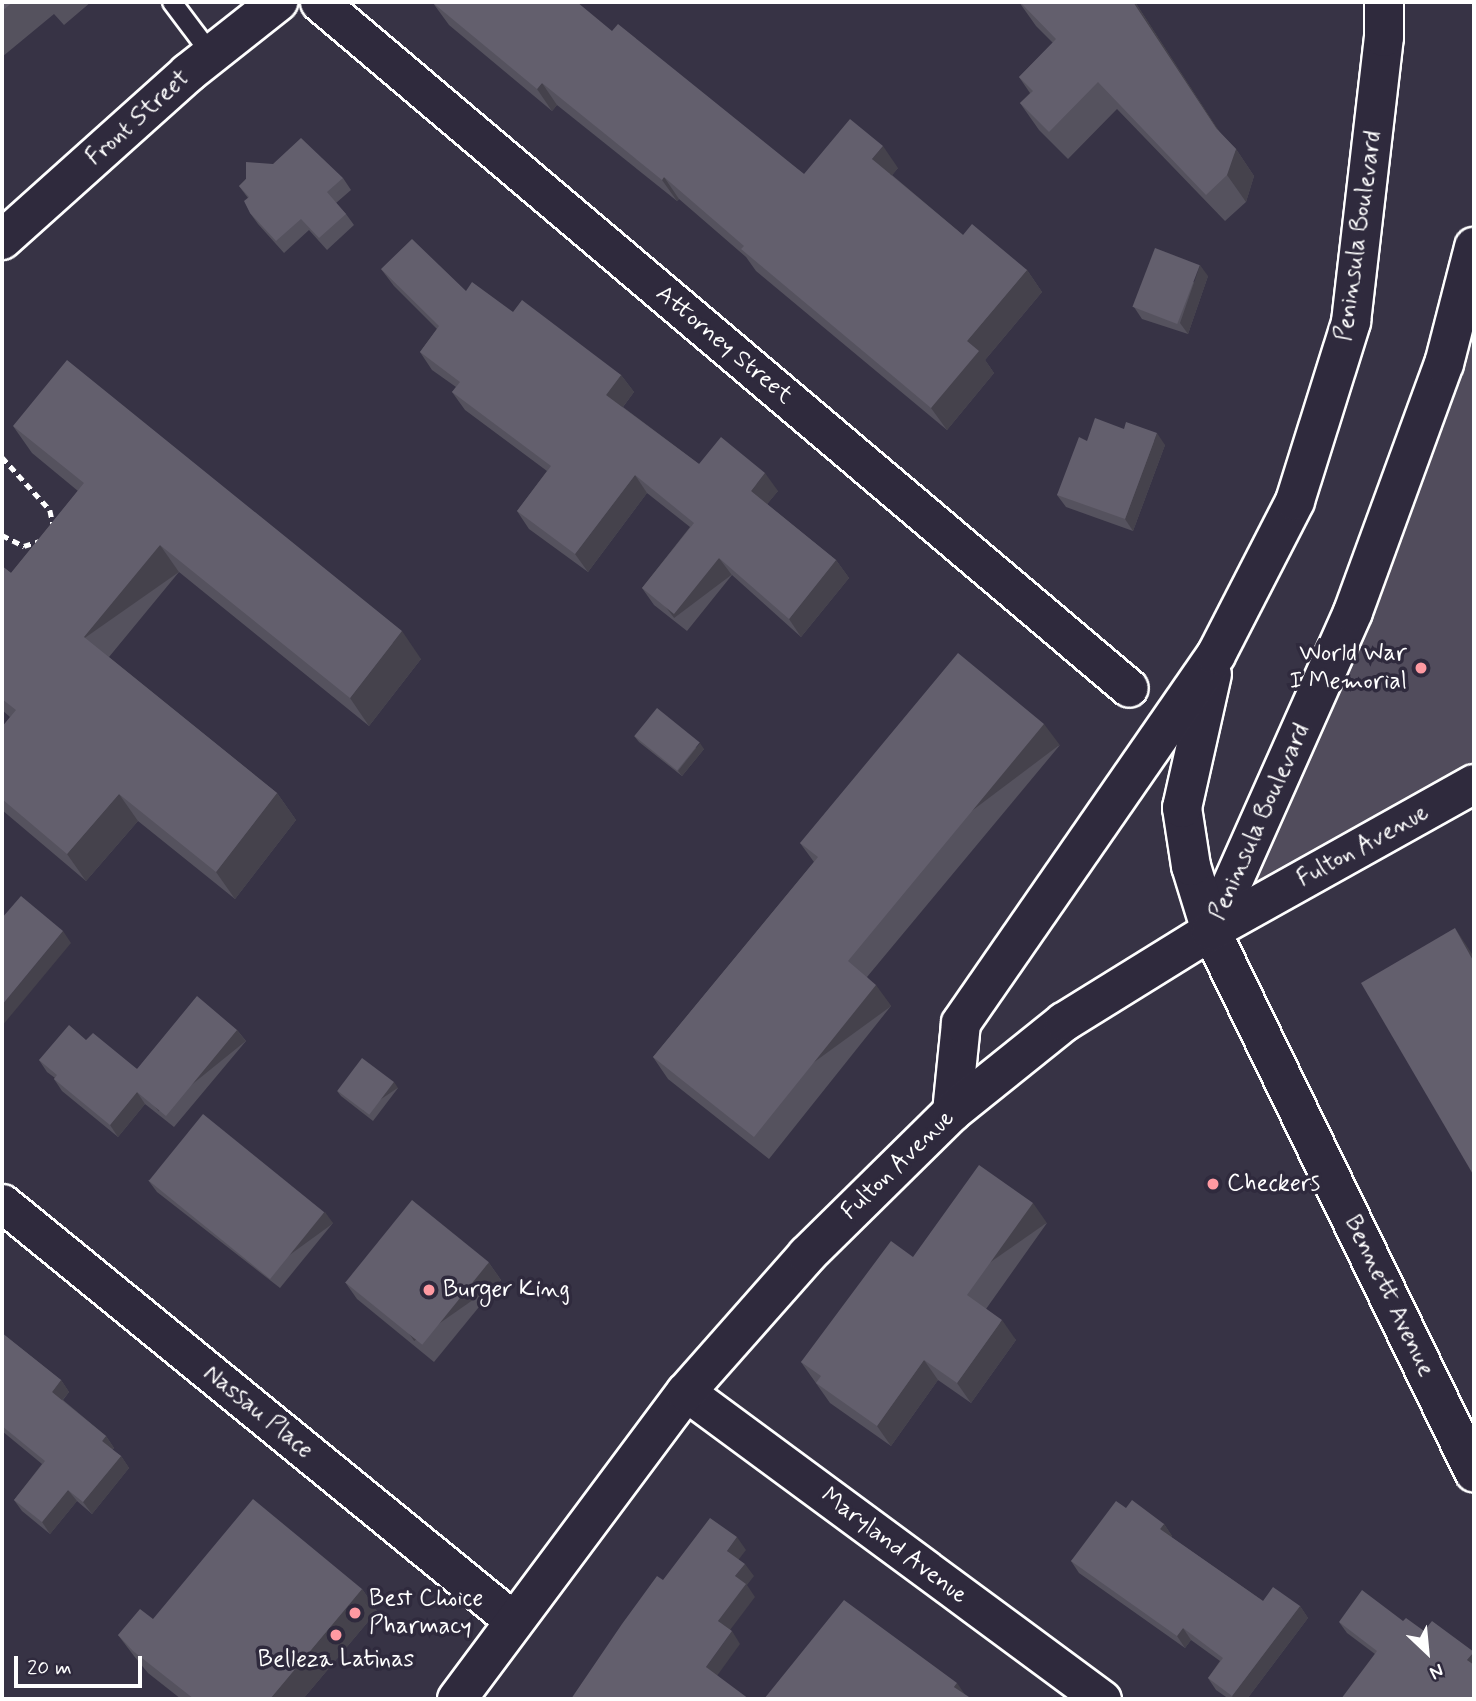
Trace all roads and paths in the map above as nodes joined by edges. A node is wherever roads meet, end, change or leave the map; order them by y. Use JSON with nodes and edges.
{"nodes":[{"id":1,"x":172,"y":2,"type":"edge"},
{"id":2,"x":278,"y":2,"type":"edge"},
{"id":3,"x":319,"y":2,"type":"edge"},
{"id":4,"x":1384,"y":2,"type":"edge"},
{"id":5,"x":211,"y":54,"type":"junction"},
{"id":6,"x":49,"y":197,"type":"junction"},
{"id":7,"x":2,"y":216,"type":"edge"},
{"id":8,"x":2,"y":240,"type":"edge"},
{"id":9,"x":1474,"y":247,"type":"edge"},
{"id":10,"x":2,"y":457,"type":"edge"},
{"id":11,"x":52,"y":530,"type":"edge"},
{"id":12,"x":2,"y":536,"type":"edge"},
{"id":13,"x":44,"y":538,"type":"edge"},
{"id":14,"x":1216,"y":654,"type":"junction"},
{"id":15,"x":1129,"y":688,"type":"dead end"},
{"id":16,"x":1474,"y":784,"type":"edge"},
{"id":17,"x":1212,"y":931,"type":"junction"},
{"id":18,"x":952,"y":1112,"type":"junction"},
{"id":19,"x":2,"y":1203,"type":"edge"},
{"id":20,"x":686,"y":1392,"type":"junction"},
{"id":21,"x":1474,"y":1472,"type":"edge"},
{"id":22,"x":514,"y":1622,"type":"junction"},
{"id":23,"x":457,"y":1699,"type":"edge"},
{"id":24,"x":1102,"y":1699,"type":"edge"}],
"edges":[{"from":1,"to":5,"type":"lane"},
{"from":2,"to":5,"type":"main road","name":"Front Street"},
{"from":3,"to":15,"type":"street","name":"Attorney Street"},
{"from":4,"to":14,"type":"main road","name":"Peninsula Boulevard"},
{"from":5,"to":6,"type":"main road","name":"Front Street"},
{"from":6,"to":7,"type":"main road"},
{"from":6,"to":8,"type":"main road","name":"Front Street"},
{"from":9,"to":17,"type":"main road","name":"Peninsula Boulevard"},
{"from":10,"to":11,"type":"path"},
{"from":12,"to":13,"type":"path"},
{"from":14,"to":17,"type":"main road","name":"Peninsula Boulevard"},
{"from":14,"to":18,"type":"main road","name":"Peninsula Boulevard"},
{"from":16,"to":17,"type":"main road","name":"Fulton Avenue"},
{"from":17,"to":18,"type":"main road","name":"Fulton Avenue"},
{"from":17,"to":21,"type":"main road","name":"Bennett Avenue"},
{"from":18,"to":20,"type":"main road","name":"Fulton Avenue"},
{"from":19,"to":22,"type":"street","name":"Nassau Place"},
{"from":20,"to":22,"type":"main road","name":"Fulton Avenue"},
{"from":20,"to":24,"type":"street","name":"Maryland Avenue"},
{"from":22,"to":23,"type":"main road","name":"Fulton Avenue"}]}
